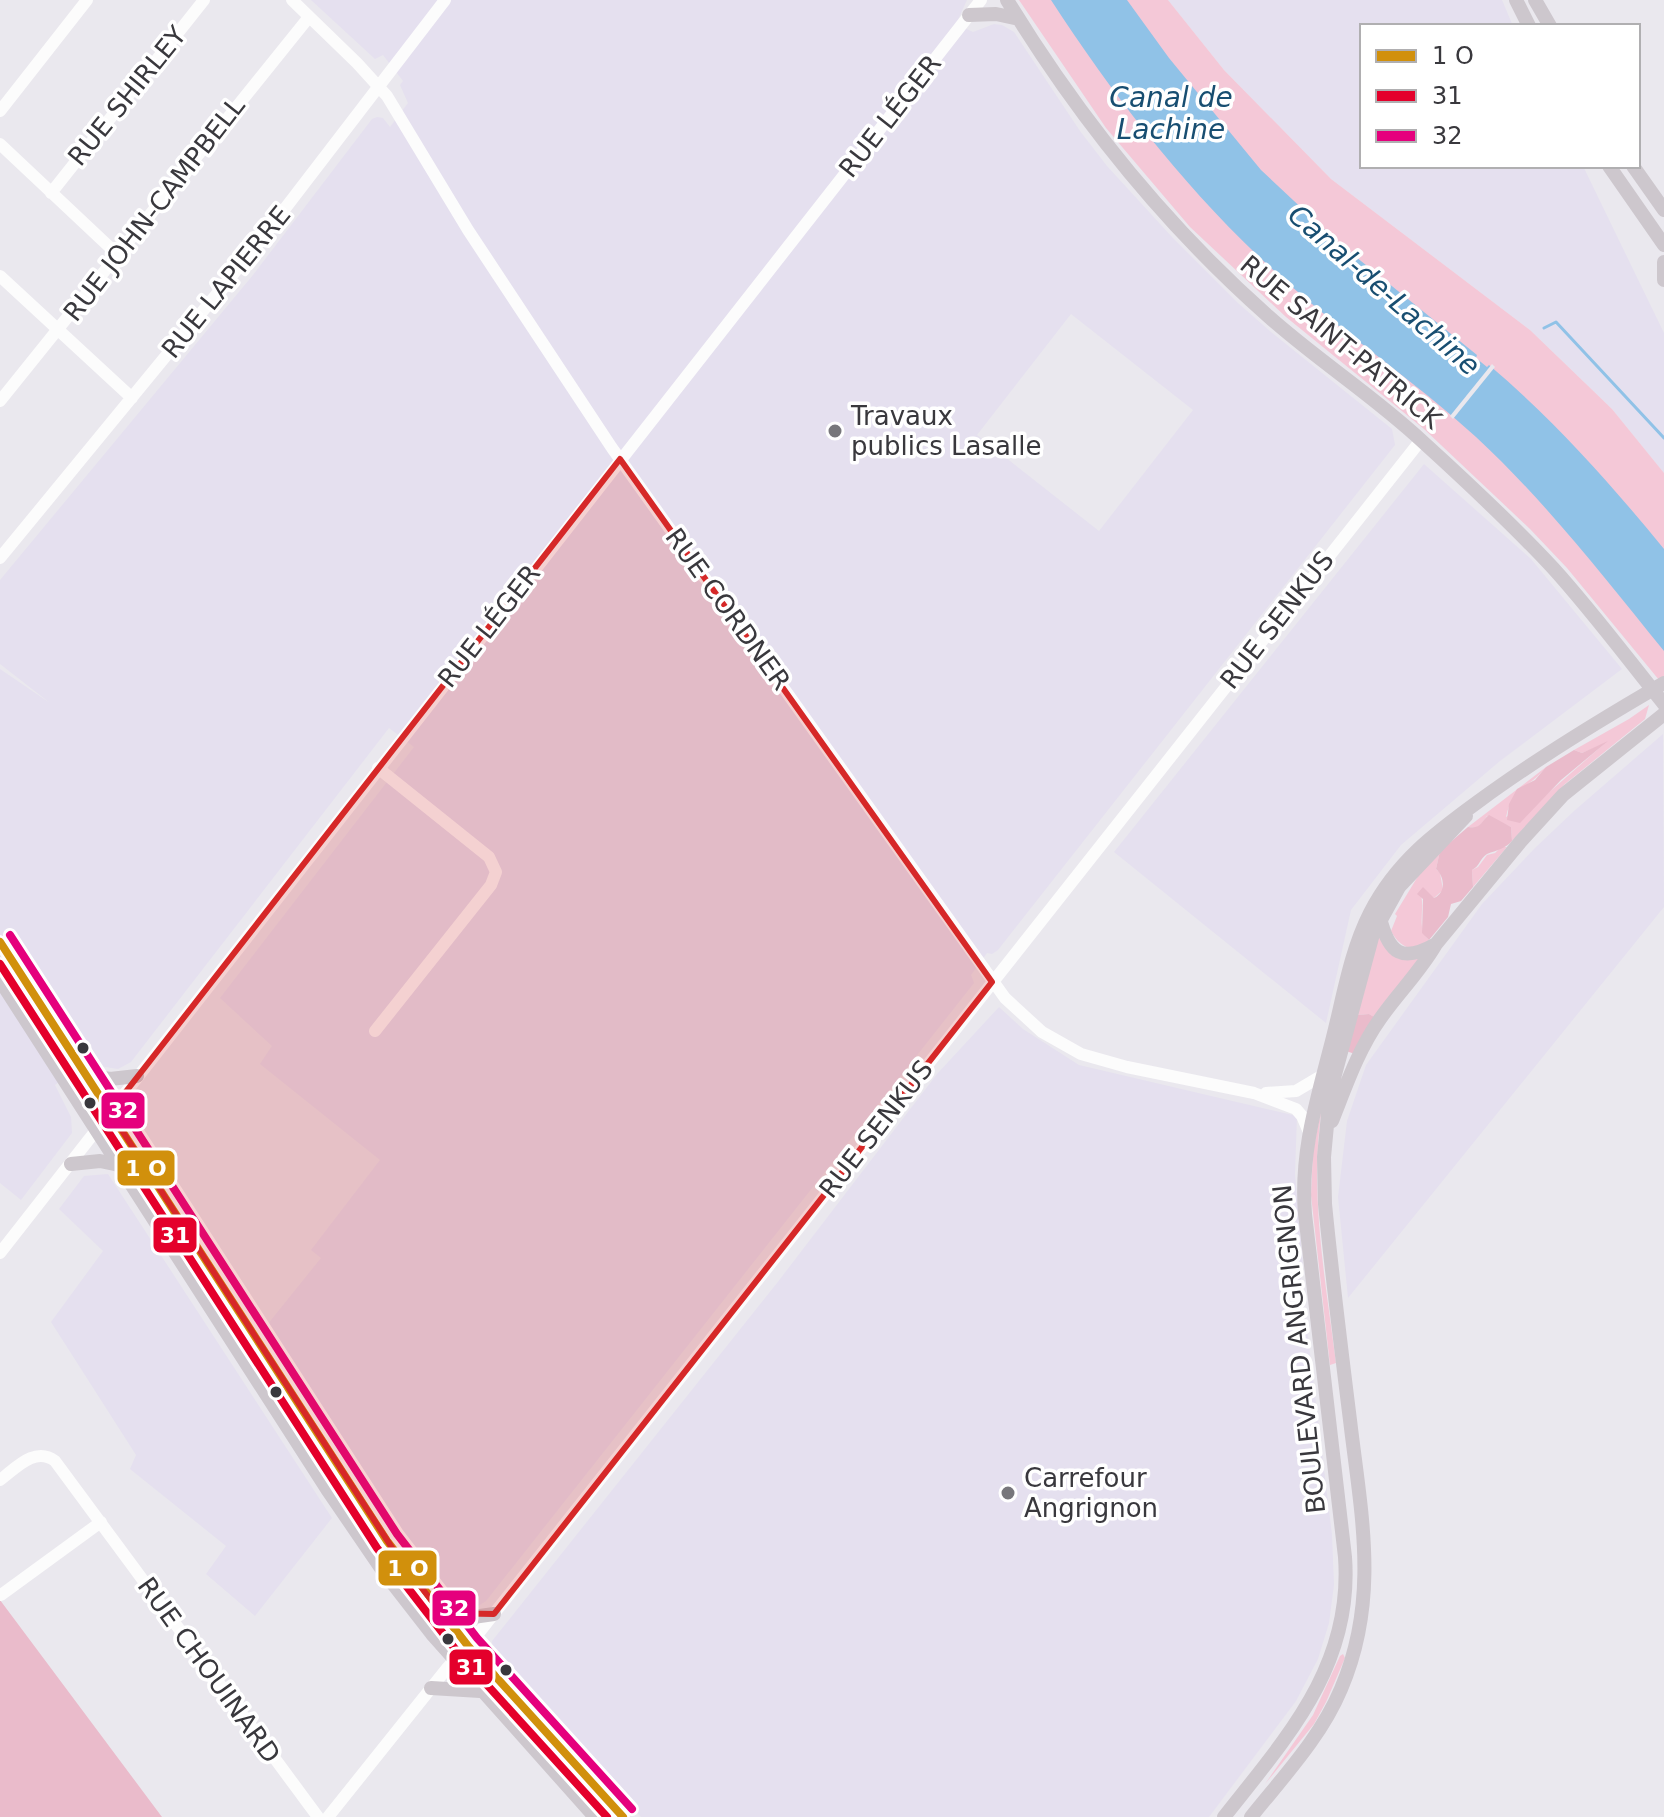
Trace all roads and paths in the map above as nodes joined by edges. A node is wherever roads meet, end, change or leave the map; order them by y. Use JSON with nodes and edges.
{"nodes":[{"id":1,"x":87,"y":0,"type":"edge"},
{"id":2,"x":204,"y":0,"type":"edge"},
{"id":3,"x":292,"y":0,"type":"edge"},
{"id":4,"x":445,"y":0,"type":"edge"},
{"id":5,"x":981,"y":0,"type":"edge"},
{"id":6,"x":1007,"y":0,"type":"edge"},
{"id":7,"x":1516,"y":0,"type":"edge"},
{"id":8,"x":1535,"y":0,"type":"edge"},
{"id":9,"x":969,"y":15,"type":"junction"},
{"id":10,"x":309,"y":17,"type":"junction"},
{"id":11,"x":1019,"y":19,"type":"junction"},
{"id":12,"x":1528,"y":24,"type":"edge"},
{"id":13,"x":1549,"y":24,"type":"edge"},
{"id":14,"x":379,"y":86,"type":"junction"},
{"id":15,"x":0,"y":111,"type":"edge"},
{"id":16,"x":0,"y":144,"type":"edge"},
{"id":17,"x":1610,"y":168,"type":"edge"},
{"id":18,"x":1634,"y":168,"type":"edge"},
{"id":19,"x":51,"y":193,"type":"junction"},
{"id":20,"x":1664,"y":210,"type":"edge"},
{"id":21,"x":1664,"y":245,"type":"edge"},
{"id":22,"x":118,"y":255,"type":"junction"},
{"id":23,"x":1664,"y":262,"type":"edge"},
{"id":24,"x":0,"y":276,"type":"edge"},
{"id":25,"x":1664,"y":280,"type":"edge"},
{"id":26,"x":58,"y":330,"type":"junction"},
{"id":27,"x":132,"y":398,"type":"junction"},
{"id":28,"x":0,"y":401,"type":"edge"},
{"id":29,"x":1421,"y":440,"type":"junction"},
{"id":30,"x":620,"y":459,"type":"junction"},
{"id":31,"x":0,"y":558,"type":"edge"},
{"id":32,"x":1664,"y":683,"type":"edge"},
{"id":33,"x":1664,"y":704,"type":"edge"},
{"id":34,"x":1664,"y":714,"type":"edge"},
{"id":35,"x":378,"y":768,"type":"junction"},
{"id":36,"x":1479,"y":801,"type":"junction"},
{"id":37,"x":1380,"y":918,"type":"junction"},
{"id":38,"x":0,"y":942,"type":"edge"},
{"id":39,"x":1436,"y":944,"type":"junction"},
{"id":40,"x":0,"y":980,"type":"edge"},
{"id":41,"x":992,"y":982,"type":"junction"},
{"id":42,"x":375,"y":1031,"type":"dead end"},
{"id":43,"x":86,"y":1075,"type":"junction"},
{"id":44,"x":1323,"y":1075,"type":"junction"},
{"id":45,"x":137,"y":1076,"type":"junction"},
{"id":46,"x":1254,"y":1093,"type":"junction"},
{"id":47,"x":110,"y":1112,"type":"junction"},
{"id":48,"x":97,"y":1130,"type":"junction"},
{"id":49,"x":1308,"y":1130,"type":"junction"},
{"id":50,"x":1326,"y":1137,"type":"junction"},
{"id":51,"x":71,"y":1164,"type":"junction"},
{"id":52,"x":119,"y":1165,"type":"junction"},
{"id":53,"x":0,"y":1253,"type":"edge"},
{"id":54,"x":0,"y":1480,"type":"edge"},
{"id":55,"x":101,"y":1522,"type":"junction"},
{"id":56,"x":1,"y":1595,"type":"edge"},
{"id":57,"x":441,"y":1613,"type":"junction"},
{"id":58,"x":494,"y":1614,"type":"junction"},
{"id":59,"x":468,"y":1646,"type":"junction"},
{"id":60,"x":454,"y":1660,"type":"junction"},
{"id":61,"x":431,"y":1688,"type":"junction"},
{"id":62,"x":480,"y":1691,"type":"junction"},
{"id":63,"x":318,"y":1817,"type":"edge"},
{"id":64,"x":328,"y":1817,"type":"edge"},
{"id":65,"x":595,"y":1817,"type":"edge"},
{"id":66,"x":623,"y":1817,"type":"edge"},
{"id":67,"x":1224,"y":1817,"type":"edge"},
{"id":68,"x":1251,"y":1817,"type":"edge"}],
"edges":[{"from":1,"to":15,"type":"street"},
{"from":2,"to":19,"type":"street","name":"RUE SHIRLEY"},
{"from":3,"to":10,"type":"street","name":"RUE CORDNER"},
{"from":4,"to":14,"type":"street","name":"RUE LAPIERRE"},
{"from":5,"to":9,"type":"street","name":"RUE LÉGER"},
{"from":6,"to":11,"type":"main road","name":"RUE SAINT-PATRICK"},
{"from":7,"to":12,"type":"main road"},
{"from":8,"to":13,"type":"main road"},
{"from":9,"to":11,"type":"main road"},
{"from":9,"to":30,"type":"street","name":"RUE LÉGER"},
{"from":10,"to":14,"type":"street","name":"RUE CORDNER"},
{"from":10,"to":22,"type":"street","name":"RUE JOHN-CAMPBELL"},
{"from":11,"to":29,"type":"main road","name":"RUE SAINT-PATRICK"},
{"from":14,"to":27,"type":"street","name":"RUE LAPIERRE"},
{"from":14,"to":30,"type":"street","name":"RUE CORDNER"},
{"from":16,"to":19,"type":"street"},
{"from":17,"to":21,"type":"main road"},
{"from":18,"to":20,"type":"main road"},
{"from":19,"to":22,"type":"street"},
{"from":22,"to":26,"type":"street","name":"RUE JOHN-CAMPBELL"},
{"from":23,"to":25,"type":"main road"},
{"from":24,"to":26,"type":"street"},
{"from":26,"to":27,"type":"street"},
{"from":26,"to":28,"type":"street","name":"RUE JOHN-CAMPBELL"},
{"from":27,"to":31,"type":"street","name":"RUE LAPIERRE"},
{"from":29,"to":33,"type":"main road","name":"RUE SAINT-PATRICK"},
{"from":29,"to":41,"type":"street","name":"RUE SENKUS"},
{"from":30,"to":35,"type":"street","name":"RUE LÉGER"},
{"from":30,"to":41,"type":"street","name":"RUE CORDNER"},
{"from":32,"to":36,"type":"main road","name":"BOULEVARD ANGRIGNON"},
{"from":34,"to":39,"type":"main road"},
{"from":35,"to":42,"type":"street"},
{"from":35,"to":45,"type":"street","name":"RUE LÉGER"},
{"from":36,"to":37,"type":"main road","name":"BOULEVARD ANGRIGNON"},
{"from":36,"to":44,"type":"main road","name":"BOULEVARD ANGRIGNON"},
{"from":37,"to":39,"type":"main road"},
{"from":37,"to":50,"type":"main road","name":"BOULEVARD ANGRIGNON"},
{"from":38,"to":43,"type":"main road"},
{"from":39,"to":50,"type":"main road"},
{"from":40,"to":48,"type":"main road"},
{"from":41,"to":46,"type":"street","name":"RUE CORDNER"},
{"from":41,"to":58,"type":"street","name":"RUE SENKUS"},
{"from":43,"to":45,"type":"main road"},
{"from":43,"to":47,"type":"main road"},
{"from":44,"to":46,"type":"street"},
{"from":44,"to":49,"type":"main road","name":"BOULEVARD ANGRIGNON"},
{"from":45,"to":47,"type":"street","name":"RUE LÉGER"},
{"from":46,"to":49,"type":"street"},
{"from":47,"to":48,"type":"street","name":"RUE LÉGER"},
{"from":47,"to":57,"type":"main road"},
{"from":48,"to":51,"type":"street","name":"RUE LÉGER"},
{"from":48,"to":52,"type":"main road"},
{"from":49,"to":67,"type":"main road","name":"BOULEVARD ANGRIGNON"},
{"from":50,"to":68,"type":"main road","name":"BOULEVARD ANGRIGNON"},
{"from":51,"to":52,"type":"main road"},
{"from":51,"to":53,"type":"street","name":"RUE LÉGER"},
{"from":52,"to":60,"type":"main road"},
{"from":54,"to":55,"type":"street","name":"RUE CHOUINARD"},
{"from":55,"to":56,"type":"street"},
{"from":55,"to":63,"type":"street","name":"RUE CHOUINARD"},
{"from":57,"to":58,"type":"main road"},
{"from":57,"to":59,"type":"main road"},
{"from":58,"to":59,"type":"street","name":"RUE SENKUS"},
{"from":59,"to":60,"type":"street","name":"RUE SENKUS"},
{"from":59,"to":66,"type":"main road"},
{"from":60,"to":61,"type":"street","name":"RUE SENKUS"},
{"from":60,"to":62,"type":"main road"},
{"from":61,"to":62,"type":"main road"},
{"from":61,"to":64,"type":"street","name":"RUE SENKUS"},
{"from":62,"to":65,"type":"main road"}]}
